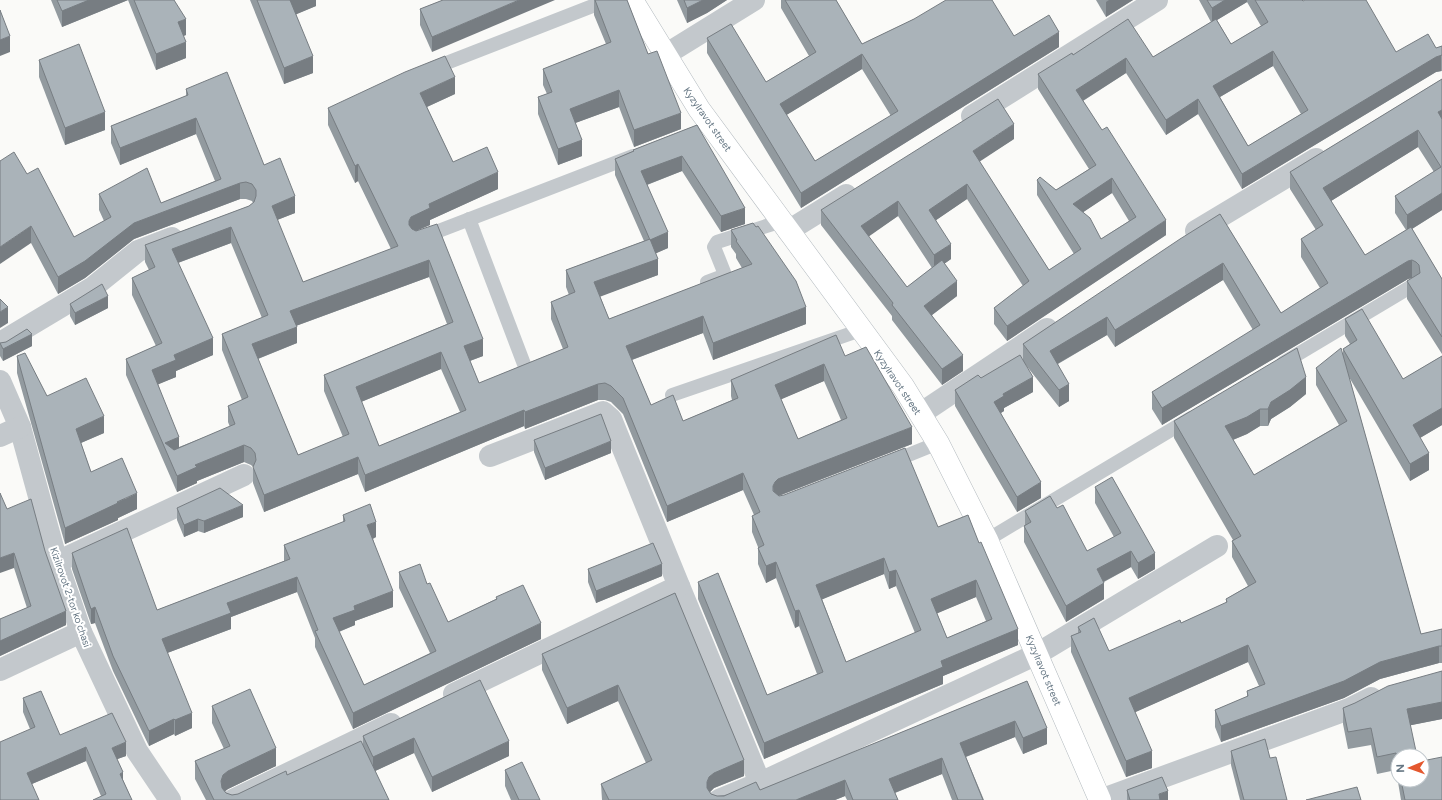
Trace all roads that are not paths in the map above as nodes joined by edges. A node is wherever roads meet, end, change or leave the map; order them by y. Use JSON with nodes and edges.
{"nodes":[{"id":1,"x":608,"y":0,"type":"edge"},
{"id":2,"x":632,"y":0,"type":"edge"},
{"id":3,"x":754,"y":0,"type":"edge"},
{"id":4,"x":1157,"y":0,"type":"edge"},
{"id":5,"x":665,"y":55,"type":"junction"},
{"id":6,"x":418,"y":74,"type":"edge"},
{"id":7,"x":956,"y":126,"type":"edge"},
{"id":8,"x":1334,"y":148,"type":"edge"},
{"id":9,"x":646,"y":151,"type":"edge"},
{"id":10,"x":862,"y":185,"type":"edge"},
{"id":11,"x":469,"y":219,"type":"junction"},
{"id":12,"x":785,"y":226,"type":"junction"},
{"id":13,"x":187,"y":232,"type":"edge"},
{"id":14,"x":417,"y":239,"type":"edge"},
{"id":15,"x":1178,"y":243,"type":"edge"},
{"id":16,"x":695,"y":286,"type":"edge"},
{"id":17,"x":1412,"y":286,"type":"edge"},
{"id":18,"x":1066,"y":317,"type":"edge"},
{"id":19,"x":861,"y":330,"type":"junction"},
{"id":20,"x":0,"y":343,"type":"edge"},
{"id":21,"x":1275,"y":368,"type":"edge"},
{"id":22,"x":528,"y":372,"type":"edge"},
{"id":23,"x":0,"y":381,"type":"edge"},
{"id":24,"x":672,"y":395,"type":"edge"},
{"id":25,"x":1199,"y":413,"type":"edge"},
{"id":26,"x":920,"y":414,"type":"junction"},
{"id":27,"x":20,"y":427,"type":"junction"},
{"id":28,"x":0,"y":436,"type":"edge"},
{"id":29,"x":938,"y":443,"type":"junction"},
{"id":30,"x":490,"y":456,"type":"dead end"},
{"id":31,"x":881,"y":466,"type":"edge"},
{"id":32,"x":244,"y":475,"type":"dead end"},
{"id":33,"x":987,"y":540,"type":"junction"},
{"id":34,"x":1217,"y":546,"type":"dead end"},
{"id":35,"x":57,"y":562,"type":"junction"},
{"id":36,"x":679,"y":586,"type":"junction"},
{"id":37,"x":81,"y":632,"type":"junction"},
{"id":38,"x":1037,"y":654,"type":"junction"},
{"id":39,"x":0,"y":670,"type":"edge"},
{"id":40,"x":1391,"y":689,"type":"edge"},
{"id":41,"x":435,"y":703,"type":"edge"},
{"id":42,"x":407,"y":717,"type":"edge"},
{"id":43,"x":760,"y":783,"type":"junction"},
{"id":44,"x":170,"y":800,"type":"edge"},
{"id":45,"x":233,"y":800,"type":"edge"},
{"id":46,"x":719,"y":800,"type":"edge"},
{"id":47,"x":1100,"y":800,"type":"edge"}],
"edges":[{"from":1,"to":6,"type":"lane"},
{"from":2,"to":5,"type":"street","name":"Kyzylravot street"},
{"from":3,"to":5,"type":"street"},
{"from":4,"to":7,"type":"street"},
{"from":5,"to":12,"type":"street","name":"Kyzylravot street"},
{"from":8,"to":15,"type":"street"},
{"from":9,"to":11,"type":"lane"},
{"from":10,"to":12,"type":"street"},
{"from":11,"to":14,"type":"lane"},
{"from":11,"to":22,"type":"lane"},
{"from":12,"to":16,"type":"lane"},
{"from":12,"to":19,"type":"street","name":"Kyzylravot street"},
{"from":13,"to":20,"type":"street"},
{"from":17,"to":21,"type":"lane"},
{"from":18,"to":26,"type":"street"},
{"from":19,"to":24,"type":"lane"},
{"from":19,"to":26,"type":"street","name":"Kyzylravot street"},
{"from":23,"to":27,"type":"street","name":"Kizilrovot 2-tor koʻchasi"},
{"from":25,"to":33,"type":"lane"},
{"from":26,"to":29,"type":"street","name":"Kyzylravot street"},
{"from":27,"to":28,"type":"street"},
{"from":27,"to":35,"type":"street","name":"Kizilrovot 2-tor koʻchasi"},
{"from":29,"to":31,"type":"lane"},
{"from":29,"to":33,"type":"street","name":"Kyzylravot street"},
{"from":30,"to":36,"type":"street"},
{"from":32,"to":35,"type":"street"},
{"from":33,"to":38,"type":"street","name":"Kyzylravot street"},
{"from":34,"to":38,"type":"street"},
{"from":35,"to":37,"type":"street","name":"Kizilrovot 2-tor koʻchasi"},
{"from":36,"to":41,"type":"street"},
{"from":36,"to":43,"type":"street"},
{"from":37,"to":39,"type":"street"},
{"from":37,"to":44,"type":"street","name":"Kizilrovot 2-tor koʻchasi"},
{"from":38,"to":43,"type":"street"},
{"from":38,"to":47,"type":"street","name":"Kyzylravot street"},
{"from":40,"to":47,"type":"street"},
{"from":42,"to":45,"type":"street"},
{"from":43,"to":46,"type":"street"}]}
